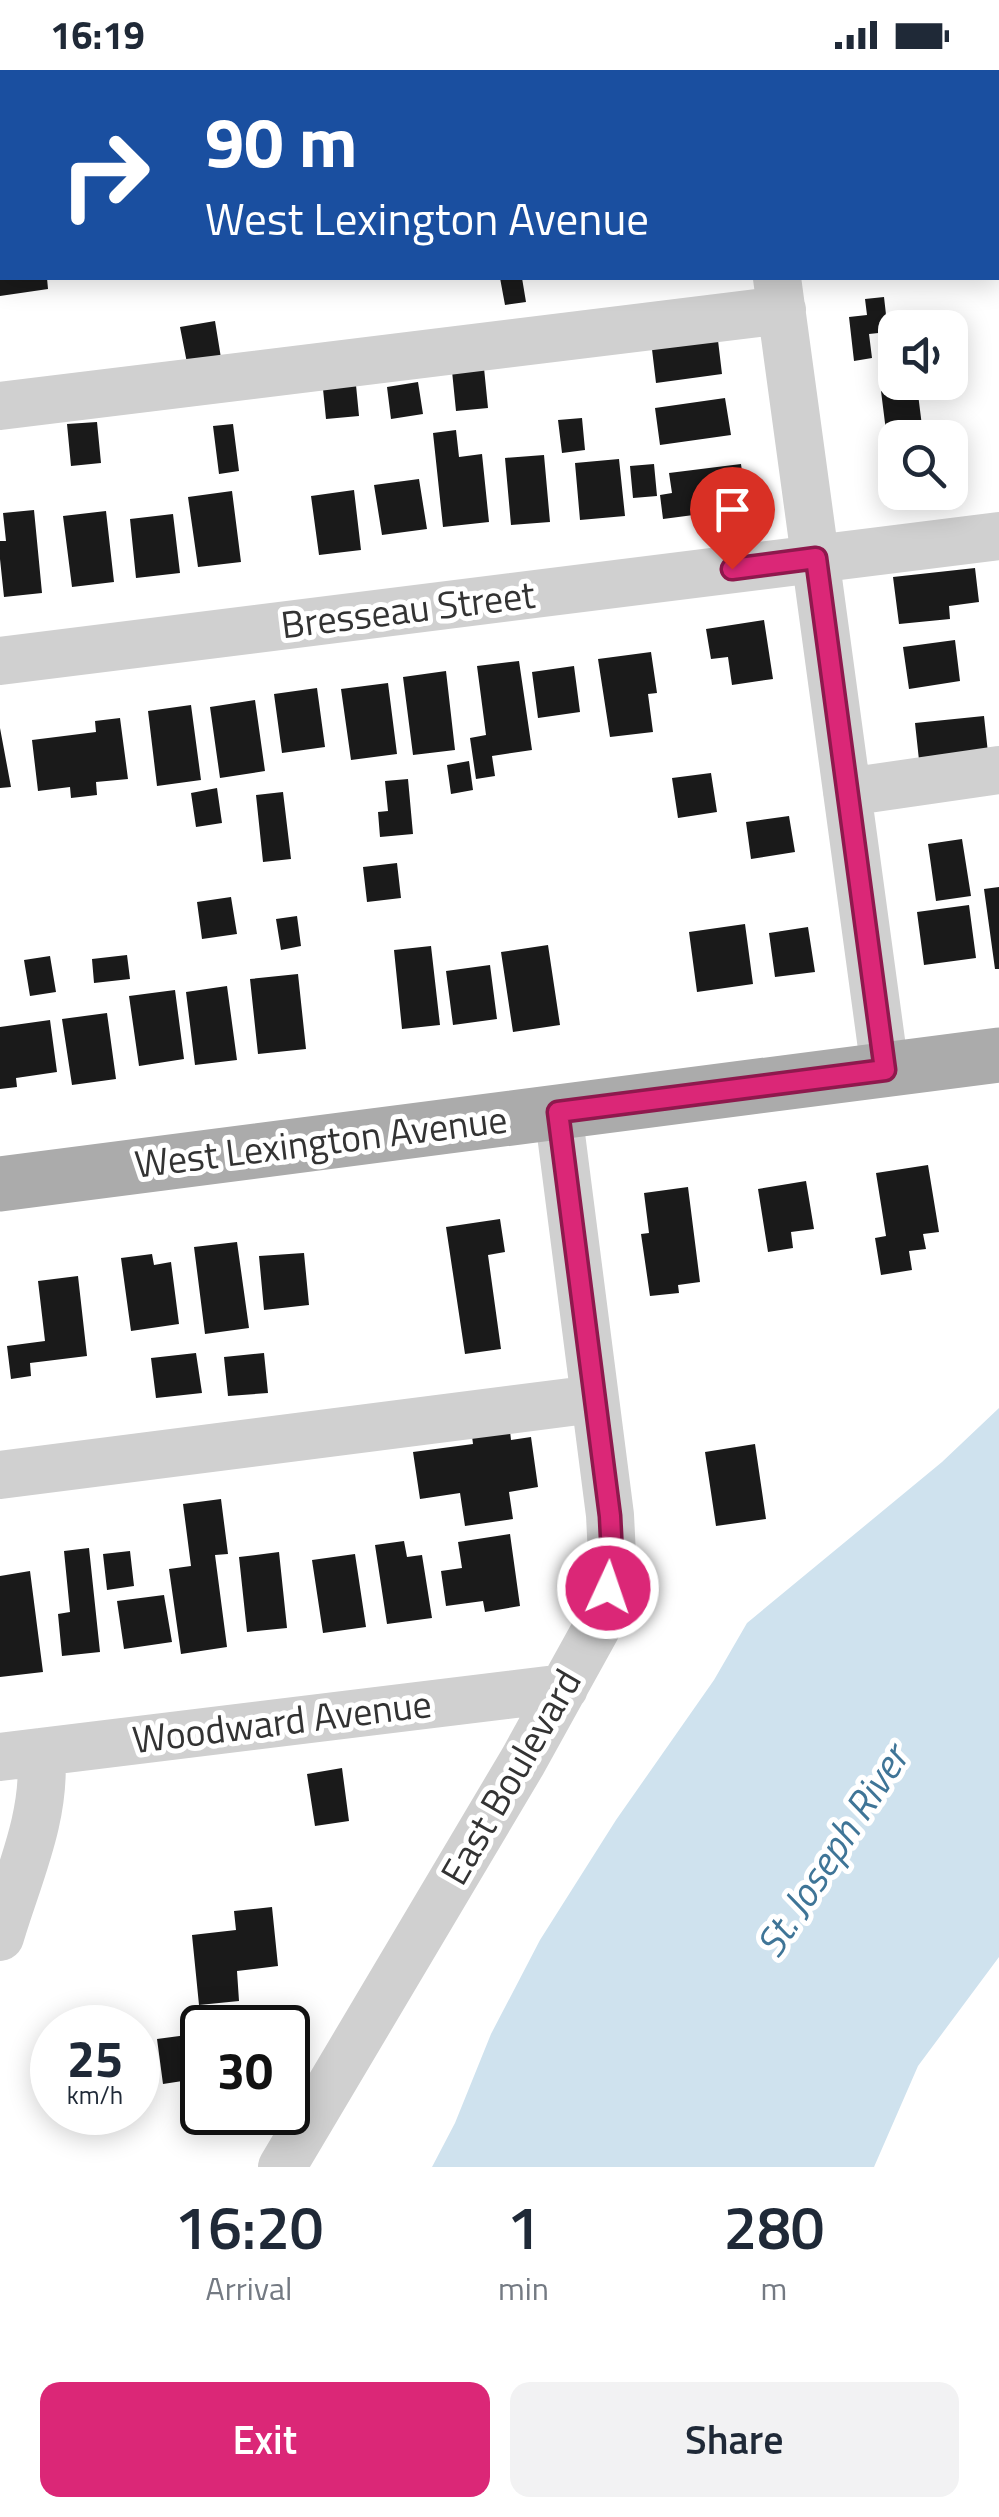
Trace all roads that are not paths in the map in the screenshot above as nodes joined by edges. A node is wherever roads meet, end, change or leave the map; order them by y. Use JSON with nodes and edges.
{"nodes":[{"id":1,"x":779,"y":294,"type":"edge"},
{"id":2,"x":0,"y":406,"type":"edge"},
{"id":3,"x":999,"y":536,"type":"edge"},
{"id":4,"x":816,"y":558,"type":"junction"},
{"id":5,"x":0,"y":661,"type":"edge"},
{"id":6,"x":999,"y":770,"type":"edge"},
{"id":7,"x":847,"y":792,"type":"junction"},
{"id":8,"x":999,"y":1055,"type":"edge"},
{"id":9,"x":885,"y":1070,"type":"junction"},
{"id":10,"x":558,"y":1112,"type":"junction"},
{"id":11,"x":0,"y":1184,"type":"edge"},
{"id":12,"x":594,"y":1399,"type":"junction"},
{"id":13,"x":0,"y":1475,"type":"edge"},
{"id":14,"x":564,"y":1688,"type":"junction"},
{"id":15,"x":21,"y":1755,"type":"edge"},
{"id":16,"x":0,"y":1936,"type":"edge"},
{"id":17,"x":282,"y":2167,"type":"edge"}],
"edges":[{"from":1,"to":2,"type":"street"},
{"from":1,"to":4,"type":"street"},
{"from":3,"to":4,"type":"street","name":"Bresseau Street"},
{"from":4,"to":5,"type":"street","name":"Bresseau Street"},
{"from":4,"to":7,"type":"street"},
{"from":6,"to":7,"type":"street"},
{"from":7,"to":9,"type":"street"},
{"from":8,"to":9,"type":"main road","name":"West Lexington Avenue"},
{"from":9,"to":10,"type":"main road","name":"West Lexington Avenue"},
{"from":10,"to":11,"type":"main road","name":"West Lexington Avenue"},
{"from":10,"to":12,"type":"street","name":"East Boulevard"},
{"from":12,"to":13,"type":"street"},
{"from":12,"to":14,"type":"street","name":"East Boulevard"},
{"from":14,"to":15,"type":"street","name":"Woodward Avenue"},
{"from":14,"to":17,"type":"street","name":"East Boulevard"},
{"from":15,"to":16,"type":"street"}]}
